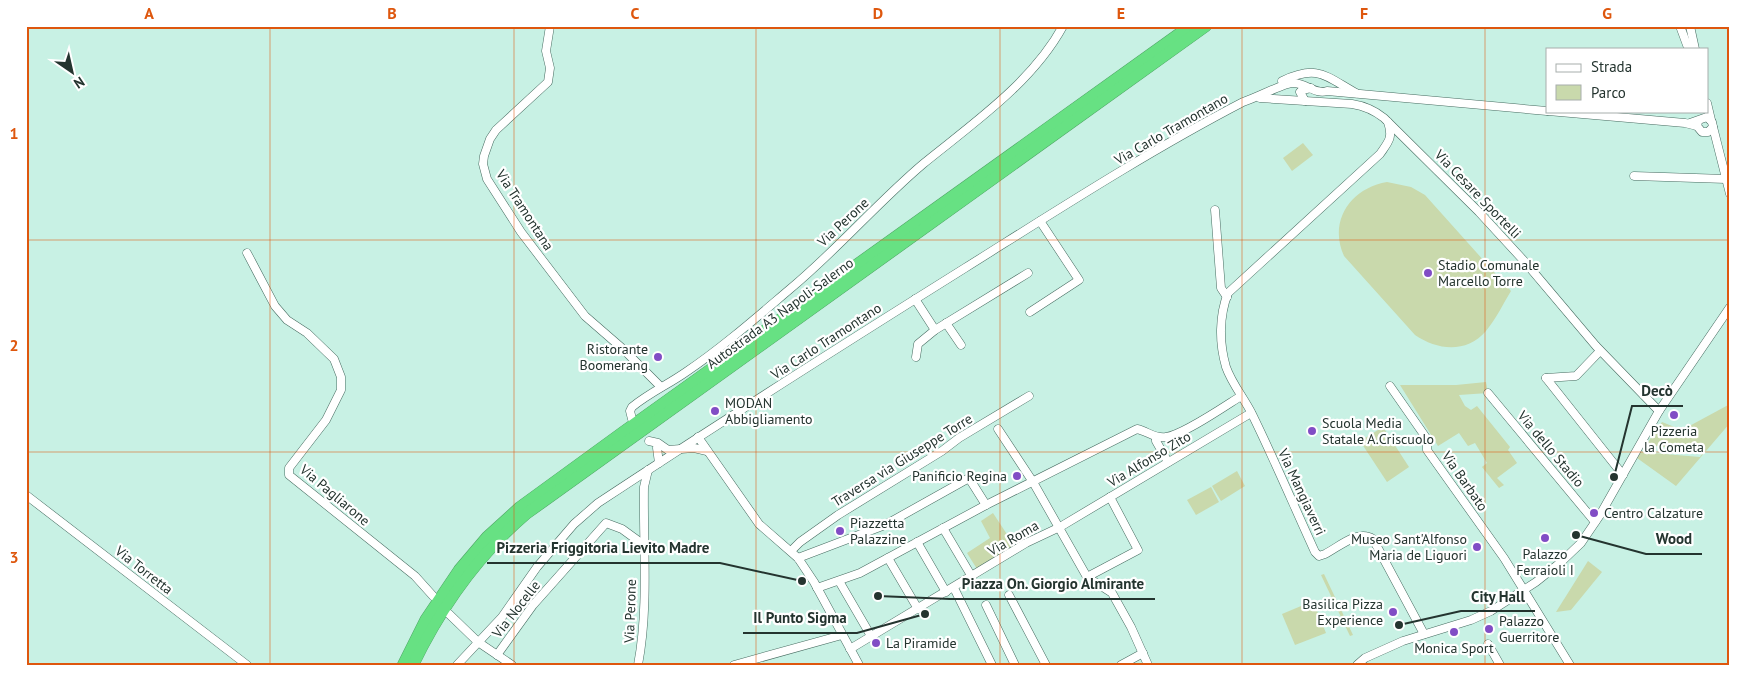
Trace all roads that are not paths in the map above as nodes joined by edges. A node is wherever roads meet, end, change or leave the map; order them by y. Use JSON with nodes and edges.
{"nodes":[{"id":1,"x":550,"y":26,"type":"edge"},
{"id":2,"x":1063,"y":26,"type":"edge"},
{"id":3,"x":1190,"y":26,"type":"edge"},
{"id":4,"x":1206,"y":26,"type":"edge"},
{"id":5,"x":1680,"y":26,"type":"edge"},
{"id":6,"x":1690,"y":26,"type":"edge"},
{"id":7,"x":1692,"y":48,"type":"edge"},
{"id":8,"x":1694,"y":48,"type":"edge"},
{"id":9,"x":1316,"y":73,"type":"junction"},
{"id":10,"x":1327,"y":76,"type":"junction"},
{"id":11,"x":1313,"y":88,"type":"junction"},
{"id":12,"x":1327,"y":91,"type":"junction"},
{"id":13,"x":1360,"y":95,"type":"junction"},
{"id":14,"x":1256,"y":98,"type":"junction"},
{"id":15,"x":1304,"y":101,"type":"junction"},
{"id":16,"x":1546,"y":111,"type":"edge"},
{"id":17,"x":1559,"y":112,"type":"edge"},
{"id":18,"x":1706,"y":118,"type":"edge"},
{"id":19,"x":1388,"y":122,"type":"junction"},
{"id":20,"x":1634,"y":176,"type":"dead end"},
{"id":21,"x":1726,"y":179,"type":"junction"},
{"id":22,"x":1730,"y":194,"type":"edge"},
{"id":23,"x":1215,"y":210,"type":"dead end"},
{"id":24,"x":1040,"y":222,"type":"junction"},
{"id":25,"x":247,"y":253,"type":"dead end"},
{"id":26,"x":1028,"y":272,"type":"dead end"},
{"id":27,"x":1226,"y":297,"type":"junction"},
{"id":28,"x":915,"y":299,"type":"junction"},
{"id":29,"x":1730,"y":308,"type":"edge"},
{"id":30,"x":1030,"y":312,"type":"dead end"},
{"id":31,"x":946,"y":323,"type":"junction"},
{"id":32,"x":935,"y":330,"type":"junction"},
{"id":33,"x":961,"y":345,"type":"dead end"},
{"id":34,"x":1600,"y":351,"type":"junction"},
{"id":35,"x":916,"y":357,"type":"dead end"},
{"id":36,"x":1390,"y":386,"type":"dead end"},
{"id":37,"x":661,"y":387,"type":"junction"},
{"id":38,"x":1488,"y":393,"type":"dead end"},
{"id":39,"x":1030,"y":396,"type":"dead end"},
{"id":40,"x":1241,"y":396,"type":"junction"},
{"id":41,"x":1659,"y":411,"type":"junction"},
{"id":42,"x":1251,"y":413,"type":"junction"},
{"id":43,"x":632,"y":419,"type":"dead end"},
{"id":44,"x":714,"y":428,"type":"junction"},
{"id":45,"x":998,"y":429,"type":"dead end"},
{"id":46,"x":1156,"y":437,"type":"junction"},
{"id":47,"x":698,"y":438,"type":"junction"},
{"id":48,"x":657,"y":448,"type":"junction"},
{"id":49,"x":679,"y":450,"type":"junction"},
{"id":50,"x":707,"y":451,"type":"junction"},
{"id":51,"x":668,"y":457,"type":"junction"},
{"id":52,"x":1168,"y":462,"type":"junction"},
{"id":53,"x":659,"y":463,"type":"junction"},
{"id":54,"x":648,"y":470,"type":"junction"},
{"id":55,"x":1623,"y":475,"type":"junction"},
{"id":56,"x":1033,"y":482,"type":"junction"},
{"id":57,"x":26,"y":495,"type":"edge"},
{"id":58,"x":1110,"y":498,"type":"junction"},
{"id":59,"x":986,"y":506,"type":"junction"},
{"id":60,"x":1595,"y":522,"type":"junction"},
{"id":61,"x":1060,"y":527,"type":"junction"},
{"id":62,"x":943,"y":528,"type":"junction"},
{"id":63,"x":917,"y":542,"type":"junction"},
{"id":64,"x":644,"y":545,"type":"junction"},
{"id":65,"x":791,"y":551,"type":"junction"},
{"id":66,"x":798,"y":558,"type":"junction"},
{"id":67,"x":888,"y":558,"type":"junction"},
{"id":68,"x":972,"y":577,"type":"junction"},
{"id":69,"x":1087,"y":577,"type":"junction"},
{"id":70,"x":839,"y":581,"type":"junction"},
{"id":71,"x":817,"y":588,"type":"junction"},
{"id":72,"x":954,"y":588,"type":"junction"},
{"id":73,"x":1524,"y":590,"type":"junction"},
{"id":74,"x":946,"y":592,"type":"junction"},
{"id":75,"x":1009,"y":594,"type":"dead end"},
{"id":76,"x":433,"y":596,"type":"dead end"},
{"id":77,"x":986,"y":605,"type":"dead end"},
{"id":78,"x":918,"y":609,"type":"junction"},
{"id":79,"x":449,"y":614,"type":"dead end"},
{"id":80,"x":1424,"y":634,"type":"junction"},
{"id":81,"x":842,"y":635,"type":"junction"},
{"id":82,"x":871,"y":636,"type":"junction"},
{"id":83,"x":478,"y":642,"type":"junction"},
{"id":84,"x":1488,"y":644,"type":"dead end"},
{"id":85,"x":850,"y":649,"type":"junction"},
{"id":86,"x":1143,"y":653,"type":"junction"},
{"id":87,"x":497,"y":655,"type":"junction"},
{"id":88,"x":248,"y":665,"type":"edge"},
{"id":89,"x":402,"y":665,"type":"edge"},
{"id":90,"x":413,"y":665,"type":"edge"},
{"id":91,"x":457,"y":665,"type":"edge"},
{"id":92,"x":512,"y":665,"type":"edge"},
{"id":93,"x":638,"y":665,"type":"edge"},
{"id":94,"x":734,"y":665,"type":"edge"},
{"id":95,"x":859,"y":665,"type":"edge"},
{"id":96,"x":992,"y":665,"type":"edge"},
{"id":97,"x":1016,"y":665,"type":"edge"},
{"id":98,"x":1046,"y":665,"type":"edge"},
{"id":99,"x":1121,"y":665,"type":"edge"},
{"id":100,"x":1148,"y":665,"type":"edge"},
{"id":101,"x":1358,"y":665,"type":"edge"},
{"id":102,"x":1500,"y":665,"type":"edge"},
{"id":103,"x":1570,"y":665,"type":"edge"}],
"edges":[{"from":1,"to":37,"type":"street","name":"Via Tramontana"},
{"from":2,"to":37,"type":"street","name":"Via Perone"},
{"from":3,"to":89,"type":"highway","name":"Autostrada A3 Napoli-Salerno"},
{"from":4,"to":90,"type":"highway","name":"Autostrada A3 Napoli-Salerno"},
{"from":5,"to":7,"type":"street"},
{"from":6,"to":8,"type":"street"},
{"from":9,"to":10,"type":"street","name":"Via Carlo Tramontano"},
{"from":9,"to":11,"type":"street"},
{"from":9,"to":14,"type":"street","name":"Via Carlo Tramontano"},
{"from":10,"to":12,"type":"street"},
{"from":10,"to":13,"type":"street","name":"Via Carlo Tramontano"},
{"from":11,"to":12,"type":"street","name":"Via Carlo Tramontano"},
{"from":11,"to":14,"type":"street","name":"Via Carlo Tramontano"},
{"from":11,"to":15,"type":"street"},
{"from":12,"to":13,"type":"street","name":"Via Carlo Tramontano"},
{"from":13,"to":16,"type":"street","name":"Via Carlo Tramontano"},
{"from":14,"to":15,"type":"street","name":"Via Cesare Sportelli"},
{"from":14,"to":24,"type":"street","name":"Via Carlo Tramontano"},
{"from":15,"to":19,"type":"street","name":"Via Cesare Sportelli"},
{"from":17,"to":18,"type":"street","name":"Via Carlo Tramontano"},
{"from":18,"to":21,"type":"street"},
{"from":19,"to":27,"type":"street"},
{"from":19,"to":34,"type":"street","name":"Via Cesare Sportelli"},
{"from":20,"to":21,"type":"street"},
{"from":21,"to":22,"type":"street"},
{"from":23,"to":27,"type":"street"},
{"from":24,"to":28,"type":"street","name":"Via Carlo Tramontano"},
{"from":24,"to":30,"type":"street"},
{"from":25,"to":76,"type":"street","name":"Via Pagliarone"},
{"from":26,"to":31,"type":"street"},
{"from":27,"to":40,"type":"street","name":"Via Mangiaverri"},
{"from":28,"to":32,"type":"street"},
{"from":28,"to":44,"type":"street","name":"Via Carlo Tramontano"},
{"from":29,"to":41,"type":"street"},
{"from":31,"to":32,"type":"street"},
{"from":31,"to":33,"type":"street"},
{"from":32,"to":35,"type":"street"},
{"from":34,"to":41,"type":"street","name":"Via Cesare Sportelli"},
{"from":34,"to":55,"type":"street"},
{"from":36,"to":73,"type":"street","name":"Via Barbato"},
{"from":37,"to":43,"type":"street","name":"Via Perone"},
{"from":38,"to":60,"type":"street","name":"Via dello Stadio"},
{"from":39,"to":65,"type":"street","name":"Traversa via Giuseppe Torre"},
{"from":40,"to":42,"type":"street","name":"Via Mangiaverri"},
{"from":40,"to":46,"type":"street"},
{"from":41,"to":55,"type":"street"},
{"from":42,"to":52,"type":"street","name":"Via Alfonso Zito"},
{"from":42,"to":80,"type":"street","name":"Via Mangiaverri"},
{"from":44,"to":47,"type":"street","name":"Via Carlo Tramontano"},
{"from":44,"to":50,"type":"street"},
{"from":45,"to":56,"type":"street"},
{"from":46,"to":52,"type":"street"},
{"from":46,"to":56,"type":"street"},
{"from":47,"to":49,"type":"street","name":"Via Carlo Tramontano"},
{"from":47,"to":50,"type":"street"},
{"from":48,"to":49,"type":"street"},
{"from":48,"to":51,"type":"street"},
{"from":48,"to":53,"type":"street"},
{"from":49,"to":50,"type":"street"},
{"from":49,"to":51,"type":"street","name":"Via Carlo Tramontano"},
{"from":50,"to":65,"type":"street"},
{"from":51,"to":53,"type":"street","name":"Via Carlo Tramontano"},
{"from":52,"to":58,"type":"street","name":"Via Alfonso Zito"},
{"from":53,"to":54,"type":"street","name":"Via Carlo Tramontano"},
{"from":54,"to":64,"type":"street","name":"Via Perone"},
{"from":54,"to":83,"type":"street","name":"Via Carlo Tramontano"},
{"from":55,"to":60,"type":"street"},
{"from":56,"to":59,"type":"street"},
{"from":56,"to":61,"type":"street"},
{"from":57,"to":88,"type":"street","name":"Via Torretta"},
{"from":58,"to":61,"type":"street","name":"Via Alfonso Zito"},
{"from":58,"to":69,"type":"street"},
{"from":59,"to":62,"type":"street"},
{"from":59,"to":66,"type":"street"},
{"from":60,"to":73,"type":"street"},
{"from":61,"to":68,"type":"street","name":"Via Roma"},
{"from":61,"to":69,"type":"street"},
{"from":62,"to":63,"type":"street"},
{"from":62,"to":68,"type":"street"},
{"from":63,"to":67,"type":"street"},
{"from":63,"to":74,"type":"street"},
{"from":64,"to":87,"type":"street","name":"Via Nocelle"},
{"from":64,"to":93,"type":"street","name":"Via Perone"},
{"from":65,"to":66,"type":"street"},
{"from":66,"to":71,"type":"street"},
{"from":67,"to":70,"type":"street"},
{"from":67,"to":78,"type":"street"},
{"from":68,"to":72,"type":"street","name":"Via Roma"},
{"from":69,"to":86,"type":"street"},
{"from":70,"to":71,"type":"street"},
{"from":70,"to":82,"type":"street"},
{"from":71,"to":81,"type":"street"},
{"from":72,"to":74,"type":"street","name":"Via Roma"},
{"from":72,"to":96,"type":"street"},
{"from":73,"to":80,"type":"street"},
{"from":73,"to":103,"type":"street","name":"Via Barbato"},
{"from":74,"to":78,"type":"street","name":"Via Roma"},
{"from":75,"to":98,"type":"street"},
{"from":77,"to":97,"type":"street"},
{"from":78,"to":82,"type":"street","name":"Via Roma"},
{"from":79,"to":83,"type":"street"},
{"from":80,"to":101,"type":"street"},
{"from":81,"to":85,"type":"street"},
{"from":81,"to":94,"type":"street"},
{"from":82,"to":85,"type":"street","name":"Via Roma"},
{"from":83,"to":87,"type":"street"},
{"from":83,"to":91,"type":"street","name":"Via Carlo Tramontano"},
{"from":84,"to":102,"type":"street"},
{"from":85,"to":95,"type":"street"},
{"from":86,"to":99,"type":"street"},
{"from":86,"to":100,"type":"street"},
{"from":87,"to":92,"type":"street"}]}
